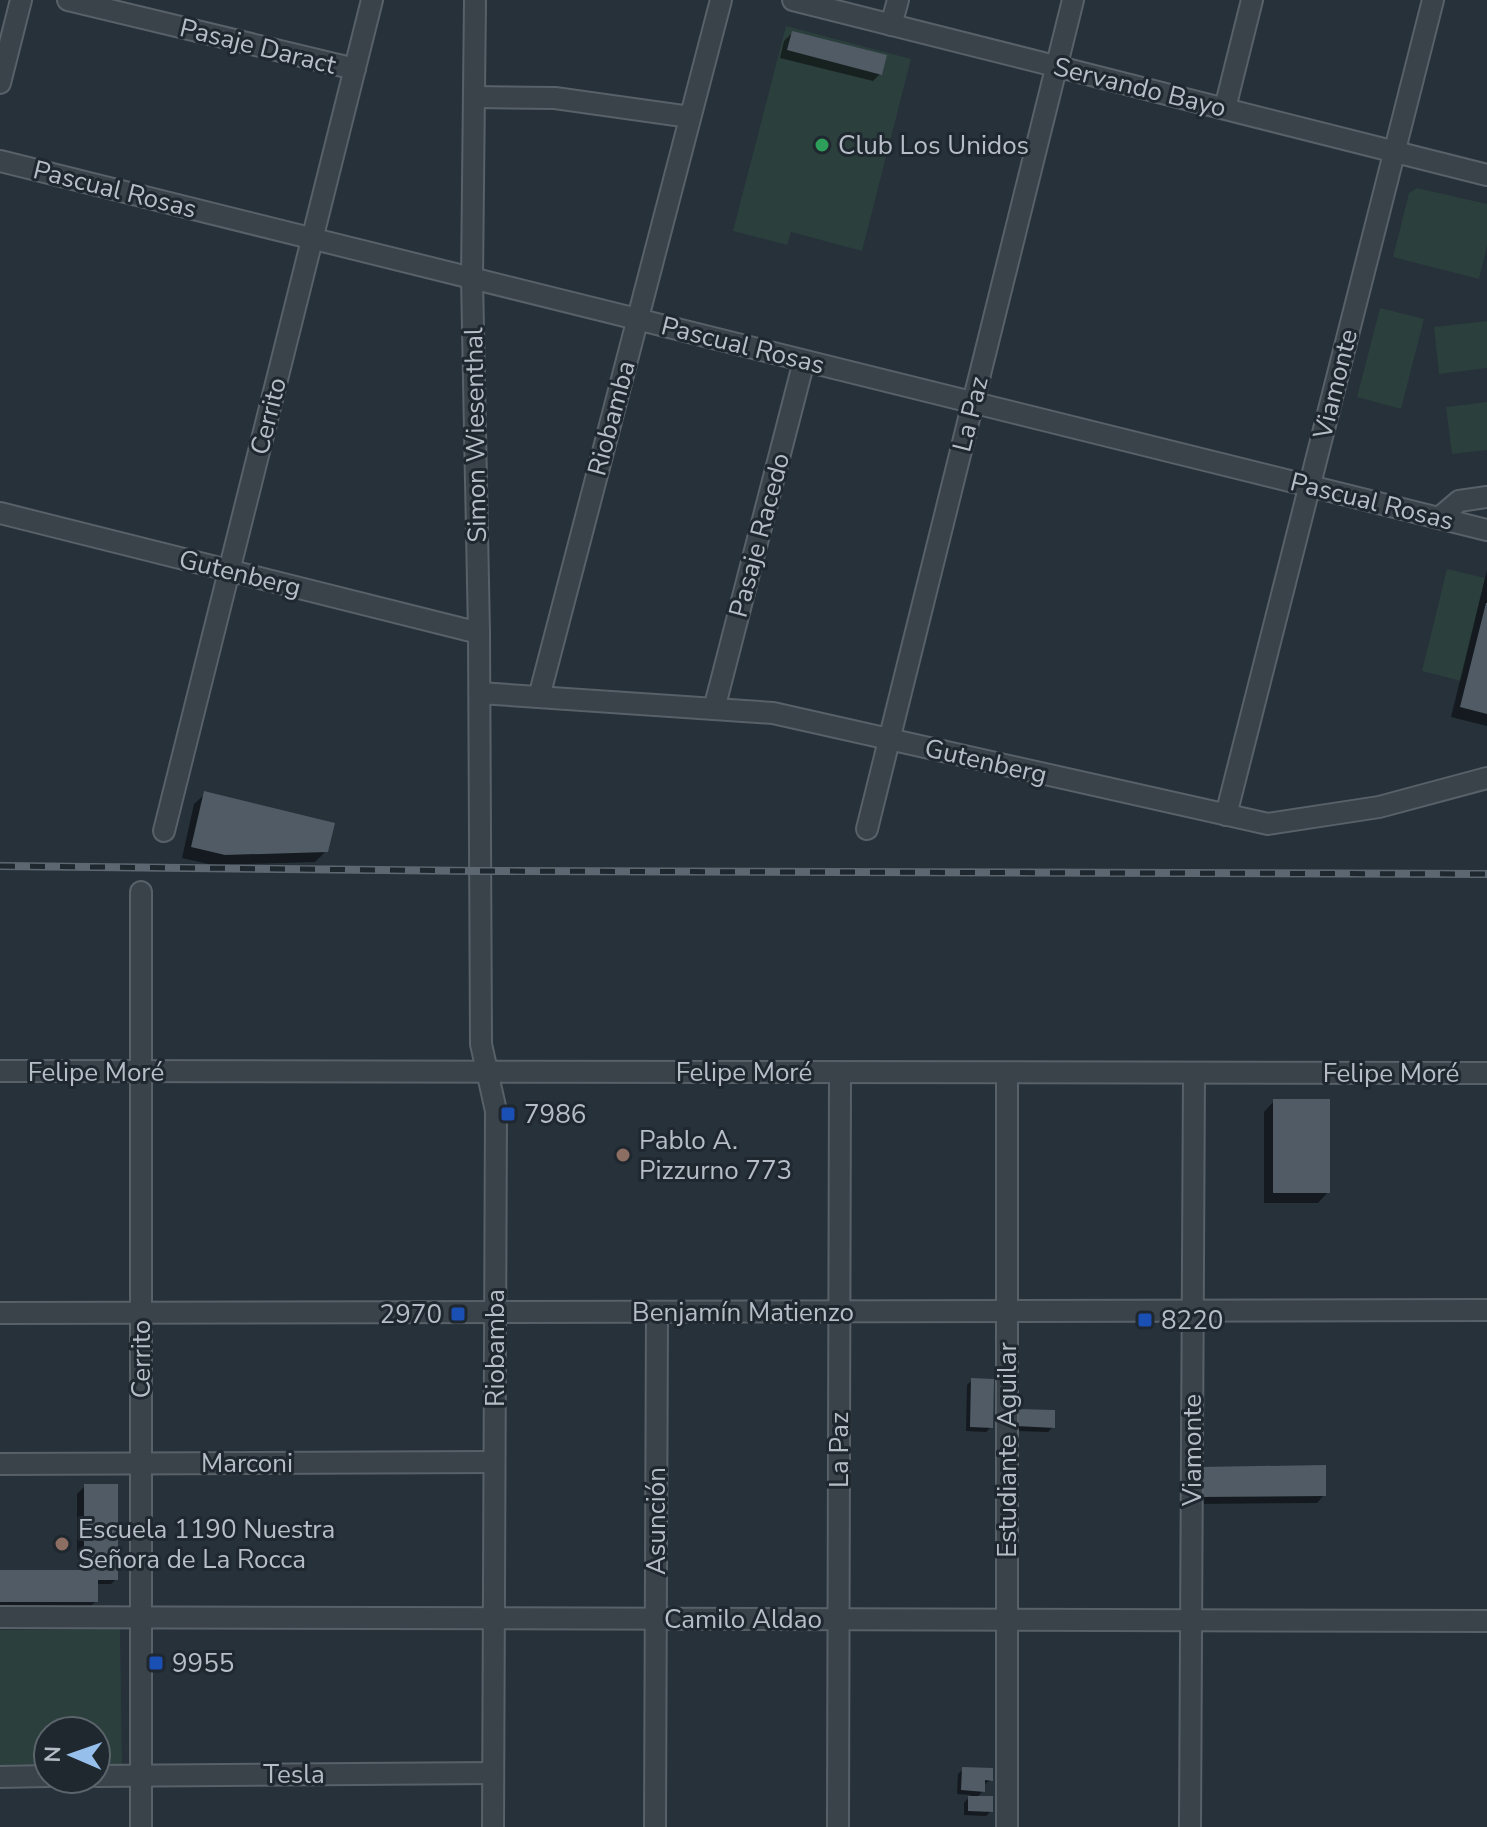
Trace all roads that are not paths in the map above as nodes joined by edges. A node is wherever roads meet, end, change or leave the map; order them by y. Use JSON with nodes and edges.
{"nodes":[{"id":1,"x":21,"y":0,"type":"edge"},
{"id":2,"x":68,"y":0,"type":"edge"},
{"id":3,"x":372,"y":0,"type":"edge"},
{"id":4,"x":475,"y":0,"type":"edge"},
{"id":5,"x":721,"y":0,"type":"edge"},
{"id":6,"x":793,"y":0,"type":"edge"},
{"id":7,"x":898,"y":0,"type":"edge"},
{"id":8,"x":1073,"y":0,"type":"edge"},
{"id":9,"x":1252,"y":0,"type":"edge"},
{"id":10,"x":1433,"y":0,"type":"edge"},
{"id":11,"x":891,"y":25,"type":"junction"},
{"id":12,"x":1057,"y":67,"type":"junction"},
{"id":13,"x":355,"y":69,"type":"junction"},
{"id":14,"x":0,"y":83,"type":"edge"},
{"id":15,"x":475,"y":97,"type":"junction"},
{"id":16,"x":1225,"y":108,"type":"junction"},
{"id":17,"x":690,"y":117,"type":"junction"},
{"id":18,"x":1395,"y":152,"type":"junction"},
{"id":19,"x":0,"y":161,"type":"edge"},
{"id":20,"x":1487,"y":175,"type":"edge"},
{"id":21,"x":313,"y":238,"type":"junction"},
{"id":22,"x":472,"y":278,"type":"junction"},
{"id":23,"x":638,"y":319,"type":"junction"},
{"id":24,"x":804,"y":361,"type":"junction"},
{"id":25,"x":973,"y":403,"type":"junction"},
{"id":26,"x":1310,"y":486,"type":"junction"},
{"id":27,"x":1487,"y":497,"type":"edge"},
{"id":28,"x":0,"y":513,"type":"edge"},
{"id":29,"x":1439,"y":518,"type":"junction"},
{"id":30,"x":1487,"y":530,"type":"edge"},
{"id":31,"x":229,"y":570,"type":"junction"},
{"id":32,"x":479,"y":633,"type":"junction"},
{"id":33,"x":480,"y":693,"type":"junction"},
{"id":34,"x":539,"y":697,"type":"junction"},
{"id":35,"x":714,"y":709,"type":"junction"},
{"id":36,"x":889,"y":739,"type":"junction"},
{"id":37,"x":1487,"y":778,"type":"edge"},
{"id":38,"x":1226,"y":815,"type":"junction"},
{"id":39,"x":867,"y":829,"type":"dead end"},
{"id":40,"x":164,"y":831,"type":"dead end"},
{"id":41,"x":481,"y":871,"type":"joint"},
{"id":42,"x":141,"y":892,"type":"dead end"},
{"id":43,"x":0,"y":1071,"type":"edge"},
{"id":44,"x":141,"y":1072,"type":"junction"},
{"id":45,"x":486,"y":1072,"type":"junction"},
{"id":46,"x":840,"y":1073,"type":"junction"},
{"id":47,"x":1007,"y":1073,"type":"junction"},
{"id":48,"x":1194,"y":1073,"type":"junction"},
{"id":49,"x":1487,"y":1073,"type":"edge"},
{"id":50,"x":1487,"y":1310,"type":"edge"},
{"id":51,"x":1007,"y":1311,"type":"junction"},
{"id":52,"x":1193,"y":1311,"type":"junction"},
{"id":53,"x":496,"y":1312,"type":"junction"},
{"id":54,"x":657,"y":1312,"type":"junction"},
{"id":55,"x":840,"y":1312,"type":"junction"},
{"id":56,"x":0,"y":1313,"type":"edge"},
{"id":57,"x":141,"y":1314,"type":"junction"},
{"id":58,"x":494,"y":1462,"type":"junction"},
{"id":59,"x":141,"y":1463,"type":"junction"},
{"id":60,"x":0,"y":1464,"type":"edge"},
{"id":61,"x":0,"y":1617,"type":"edge"},
{"id":62,"x":141,"y":1617,"type":"junction"},
{"id":63,"x":494,"y":1619,"type":"junction"},
{"id":64,"x":656,"y":1619,"type":"junction"},
{"id":65,"x":839,"y":1620,"type":"junction"},
{"id":66,"x":1007,"y":1620,"type":"junction"},
{"id":67,"x":1191,"y":1620,"type":"junction"},
{"id":68,"x":1487,"y":1621,"type":"edge"},
{"id":69,"x":493,"y":1773,"type":"junction"},
{"id":70,"x":32,"y":1776,"type":"edge"},
{"id":71,"x":112,"y":1776,"type":"edge"},
{"id":72,"x":141,"y":1776,"type":"junction"},
{"id":73,"x":0,"y":1777,"type":"edge"},
{"id":74,"x":141,"y":1827,"type":"edge"},
{"id":75,"x":493,"y":1827,"type":"edge"},
{"id":76,"x":655,"y":1827,"type":"edge"},
{"id":77,"x":838,"y":1827,"type":"edge"},
{"id":78,"x":1007,"y":1827,"type":"edge"},
{"id":79,"x":1190,"y":1827,"type":"edge"}],
"edges":[{"from":1,"to":14,"type":"street"},
{"from":2,"to":13,"type":"street","name":"Pasaje Daract"},
{"from":3,"to":13,"type":"street","name":"Cerrito"},
{"from":4,"to":15,"type":"street","name":"Simon Wiesenthal"},
{"from":5,"to":17,"type":"street","name":"Riobamba"},
{"from":6,"to":11,"type":"street","name":"Servando Bayo"},
{"from":7,"to":11,"type":"street"},
{"from":8,"to":12,"type":"street","name":"La Paz"},
{"from":9,"to":16,"type":"street"},
{"from":10,"to":18,"type":"street","name":"Viamonte"},
{"from":11,"to":12,"type":"street","name":"Servando Bayo"},
{"from":12,"to":16,"type":"street","name":"Servando Bayo"},
{"from":12,"to":25,"type":"street","name":"La Paz"},
{"from":13,"to":21,"type":"street","name":"Cerrito"},
{"from":15,"to":17,"type":"street"},
{"from":15,"to":22,"type":"street","name":"Simon Wiesenthal"},
{"from":16,"to":18,"type":"street","name":"Servando Bayo"},
{"from":17,"to":23,"type":"street","name":"Riobamba"},
{"from":18,"to":20,"type":"street","name":"Servando Bayo"},
{"from":18,"to":26,"type":"street","name":"Viamonte"},
{"from":19,"to":21,"type":"street","name":"Pascual Rosas"},
{"from":21,"to":22,"type":"street","name":"Pascual Rosas"},
{"from":21,"to":31,"type":"street","name":"Cerrito"},
{"from":22,"to":23,"type":"street","name":"Pascual Rosas"},
{"from":22,"to":32,"type":"street","name":"Simon Wiesenthal"},
{"from":23,"to":24,"type":"street","name":"Pascual Rosas"},
{"from":23,"to":34,"type":"street","name":"Riobamba"},
{"from":24,"to":25,"type":"street","name":"Pascual Rosas"},
{"from":24,"to":35,"type":"street","name":"Pasaje Racedo"},
{"from":25,"to":26,"type":"street","name":"Pascual Rosas"},
{"from":25,"to":36,"type":"street","name":"La Paz"},
{"from":26,"to":29,"type":"street","name":"Pascual Rosas"},
{"from":26,"to":38,"type":"street","name":"Viamonte"},
{"from":27,"to":29,"type":"street"},
{"from":28,"to":31,"type":"street","name":"Gutenberg"},
{"from":29,"to":30,"type":"street","name":"Pascual Rosas"},
{"from":31,"to":32,"type":"street","name":"Gutenberg"},
{"from":31,"to":40,"type":"street","name":"Cerrito"},
{"from":32,"to":33,"type":"street","name":"Simon Wiesenthal"},
{"from":33,"to":34,"type":"street","name":"Gutenberg"},
{"from":33,"to":41,"type":"street","name":"Simon Wiesenthal"},
{"from":34,"to":35,"type":"street","name":"Gutenberg"},
{"from":35,"to":36,"type":"street","name":"Gutenberg"},
{"from":36,"to":38,"type":"street","name":"Gutenberg"},
{"from":36,"to":39,"type":"street","name":"La Paz"},
{"from":37,"to":38,"type":"street","name":"Gutenberg"},
{"from":41,"to":45,"type":"street","name":"Riobamba"},
{"from":42,"to":44,"type":"street","name":"Cerrito"},
{"from":43,"to":44,"type":"street","name":"Felipe Moré"},
{"from":44,"to":45,"type":"street","name":"Felipe Moré"},
{"from":44,"to":57,"type":"street","name":"Cerrito"},
{"from":45,"to":46,"type":"street","name":"Felipe Moré"},
{"from":45,"to":53,"type":"street","name":"Riobamba"},
{"from":46,"to":47,"type":"street","name":"Felipe Moré"},
{"from":46,"to":55,"type":"street","name":"La Paz"},
{"from":47,"to":48,"type":"street","name":"Felipe Moré"},
{"from":47,"to":51,"type":"street","name":"Estudiante Aguilar"},
{"from":48,"to":49,"type":"street","name":"Felipe Moré"},
{"from":48,"to":52,"type":"street","name":"Viamonte"},
{"from":50,"to":52,"type":"street","name":"Benjamín Matienzo"},
{"from":51,"to":52,"type":"street","name":"Benjamín Matienzo"},
{"from":51,"to":55,"type":"street","name":"Benjamín Matienzo"},
{"from":51,"to":66,"type":"street","name":"Estudiante Aguilar"},
{"from":52,"to":67,"type":"street","name":"Viamonte"},
{"from":53,"to":54,"type":"street","name":"Benjamín Matienzo"},
{"from":53,"to":57,"type":"street","name":"Benjamín Matienzo"},
{"from":53,"to":58,"type":"street","name":"Riobamba"},
{"from":54,"to":55,"type":"street","name":"Benjamín Matienzo"},
{"from":54,"to":64,"type":"street","name":"Asunción"},
{"from":55,"to":65,"type":"street","name":"La Paz"},
{"from":56,"to":57,"type":"street","name":"Benjamín Matienzo"},
{"from":57,"to":59,"type":"street","name":"Cerrito"},
{"from":58,"to":59,"type":"street","name":"Marconi"},
{"from":58,"to":63,"type":"street","name":"Riobamba"},
{"from":59,"to":60,"type":"street","name":"Marconi"},
{"from":59,"to":62,"type":"street","name":"Cerrito"},
{"from":61,"to":62,"type":"street","name":"Camilo Aldao"},
{"from":62,"to":63,"type":"street","name":"Camilo Aldao"},
{"from":62,"to":72,"type":"street","name":"Cerrito"},
{"from":63,"to":64,"type":"street","name":"Camilo Aldao"},
{"from":63,"to":69,"type":"street","name":"Riobamba"},
{"from":64,"to":65,"type":"street","name":"Camilo Aldao"},
{"from":64,"to":76,"type":"street","name":"Asunción"},
{"from":65,"to":66,"type":"street","name":"Camilo Aldao"},
{"from":65,"to":77,"type":"street","name":"La Paz"},
{"from":66,"to":67,"type":"street","name":"Camilo Aldao"},
{"from":66,"to":78,"type":"street","name":"Estudiante Aguilar"},
{"from":67,"to":68,"type":"street","name":"Camilo Aldao"},
{"from":67,"to":79,"type":"street","name":"Viamonte"},
{"from":69,"to":72,"type":"street","name":"Tesla"},
{"from":69,"to":75,"type":"street","name":"Riobamba"},
{"from":70,"to":73,"type":"street"},
{"from":71,"to":72,"type":"street","name":"Tesla"},
{"from":72,"to":74,"type":"street","name":"Cerrito"}]}
